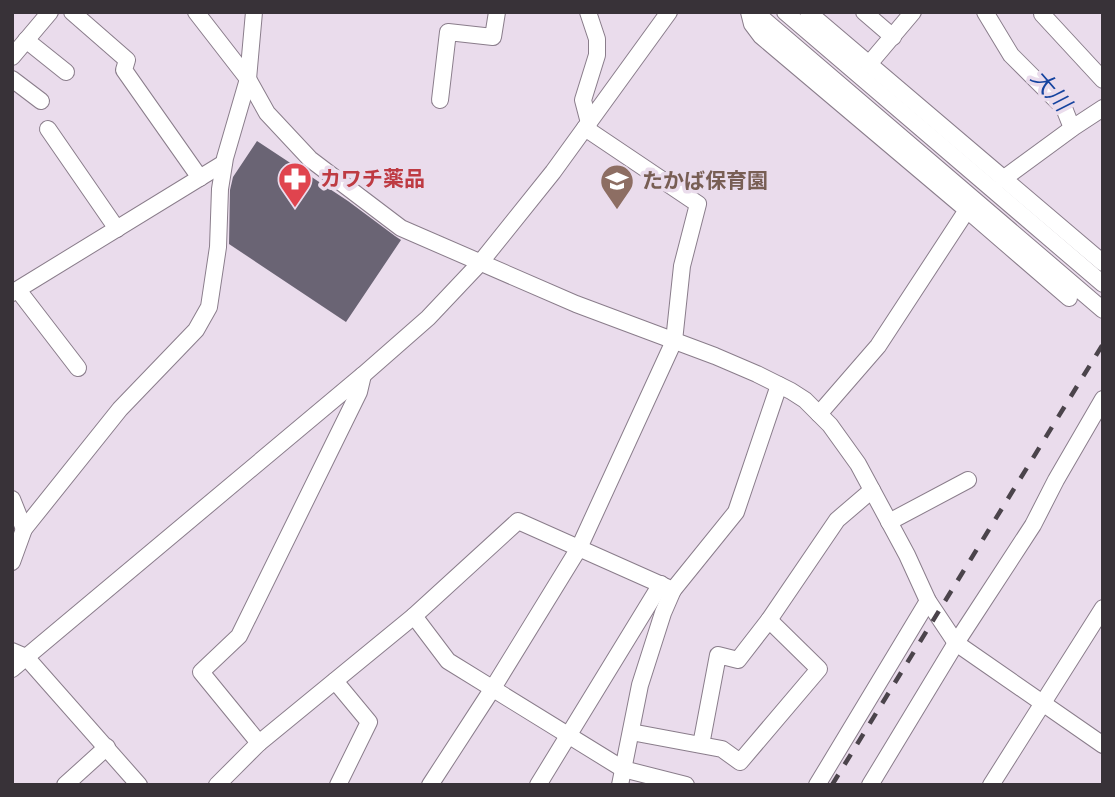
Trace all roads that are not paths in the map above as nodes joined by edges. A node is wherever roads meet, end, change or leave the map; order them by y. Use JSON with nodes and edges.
{"nodes":[{"id":1,"x":50,"y":12,"type":"edge"},
{"id":2,"x":72,"y":12,"type":"edge"},
{"id":3,"x":196,"y":12,"type":"edge"},
{"id":4,"x":254,"y":12,"type":"edge"},
{"id":5,"x":497,"y":12,"type":"edge"},
{"id":6,"x":588,"y":12,"type":"edge"},
{"id":7,"x":669,"y":12,"type":"edge"},
{"id":8,"x":749,"y":12,"type":"edge"},
{"id":9,"x":755,"y":12,"type":"edge"},
{"id":10,"x":785,"y":12,"type":"edge"},
{"id":11,"x":808,"y":12,"type":"edge"},
{"id":12,"x":864,"y":12,"type":"edge"},
{"id":13,"x":913,"y":12,"type":"edge"},
{"id":14,"x":985,"y":12,"type":"edge"},
{"id":15,"x":1042,"y":13,"type":"edge"},
{"id":16,"x":893,"y":37,"type":"junction"},
{"id":17,"x":26,"y":40,"type":"junction"},
{"id":18,"x":12,"y":57,"type":"edge"},
{"id":19,"x":869,"y":64,"type":"junction"},
{"id":20,"x":66,"y":72,"type":"dead end"},
{"id":21,"x":12,"y":79,"type":"edge"},
{"id":22,"x":248,"y":79,"type":"junction"},
{"id":23,"x":1103,"y":80,"type":"edge"},
{"id":24,"x":440,"y":100,"type":"dead end"},
{"id":25,"x":41,"y":101,"type":"dead end"},
{"id":26,"x":1103,"y":108,"type":"edge"},
{"id":27,"x":587,"y":125,"type":"junction"},
{"id":28,"x":1076,"y":125,"type":"junction"},
{"id":29,"x":48,"y":129,"type":"dead end"},
{"id":30,"x":224,"y":163,"type":"junction"},
{"id":31,"x":200,"y":178,"type":"junction"},
{"id":32,"x":1003,"y":178,"type":"junction"},
{"id":33,"x":967,"y":210,"type":"junction"},
{"id":34,"x":117,"y":229,"type":"junction"},
{"id":35,"x":1103,"y":262,"type":"edge"},
{"id":36,"x":480,"y":263,"type":"junction"},
{"id":37,"x":1103,"y":284,"type":"edge"},
{"id":38,"x":15,"y":292,"type":"edge"},
{"id":39,"x":1069,"y":298,"type":"dead end"},
{"id":40,"x":1103,"y":310,"type":"edge"},
{"id":41,"x":674,"y":341,"type":"junction"},
{"id":42,"x":78,"y":368,"type":"dead end"},
{"id":43,"x":363,"y":375,"type":"junction"},
{"id":44,"x":779,"y":385,"type":"junction"},
{"id":45,"x":1103,"y":399,"type":"edge"},
{"id":46,"x":819,"y":414,"type":"junction"},
{"id":47,"x":968,"y":480,"type":"dead end"},
{"id":48,"x":872,"y":490,"type":"junction"},
{"id":49,"x":12,"y":499,"type":"edge"},
{"id":50,"x":889,"y":522,"type":"junction"},
{"id":51,"x":24,"y":529,"type":"junction"},
{"id":52,"x":579,"y":548,"type":"junction"},
{"id":53,"x":12,"y":562,"type":"edge"},
{"id":54,"x":667,"y":587,"type":"junction"},
{"id":55,"x":928,"y":601,"type":"junction"},
{"id":56,"x":1102,"y":609,"type":"edge"},
{"id":57,"x":414,"y":616,"type":"junction"},
{"id":58,"x":769,"y":621,"type":"junction"},
{"id":59,"x":956,"y":643,"type":"junction"},
{"id":60,"x":19,"y":654,"type":"edge"},
{"id":61,"x":12,"y":669,"type":"edge"},
{"id":62,"x":335,"y":681,"type":"junction"},
{"id":63,"x":493,"y":688,"type":"junction"},
{"id":64,"x":1042,"y":703,"type":"junction"},
{"id":65,"x":631,"y":732,"type":"junction"},
{"id":66,"x":569,"y":735,"type":"junction"},
{"id":67,"x":259,"y":743,"type":"junction"},
{"id":68,"x":701,"y":745,"type":"junction"},
{"id":69,"x":1103,"y":745,"type":"edge"},
{"id":70,"x":107,"y":747,"type":"junction"},
{"id":71,"x":622,"y":777,"type":"edge"},
{"id":72,"x":542,"y":784,"type":"edge"},
{"id":73,"x":873,"y":784,"type":"edge"},
{"id":74,"x":65,"y":785,"type":"edge"},
{"id":75,"x":139,"y":785,"type":"edge"},
{"id":76,"x":217,"y":785,"type":"edge"},
{"id":77,"x":338,"y":785,"type":"edge"},
{"id":78,"x":430,"y":785,"type":"edge"},
{"id":79,"x":687,"y":785,"type":"edge"},
{"id":80,"x":817,"y":785,"type":"edge"},
{"id":81,"x":991,"y":785,"type":"edge"}],
"edges":[{"from":1,"to":17,"type":"street"},
{"from":2,"to":31,"type":"street"},
{"from":3,"to":22,"type":"street"},
{"from":4,"to":22,"type":"street"},
{"from":5,"to":24,"type":"street"},
{"from":6,"to":27,"type":"street"},
{"from":7,"to":27,"type":"street"},
{"from":8,"to":33,"type":"street"},
{"from":9,"to":40,"type":"street"},
{"from":10,"to":37,"type":"street"},
{"from":11,"to":19,"type":"street"},
{"from":12,"to":16,"type":"street"},
{"from":13,"to":16,"type":"street"},
{"from":14,"to":28,"type":"street"},
{"from":15,"to":23,"type":"street"},
{"from":16,"to":19,"type":"street"},
{"from":17,"to":18,"type":"street"},
{"from":17,"to":20,"type":"street"},
{"from":19,"to":32,"type":"street"},
{"from":21,"to":25,"type":"street"},
{"from":22,"to":30,"type":"street"},
{"from":22,"to":36,"type":"street"},
{"from":26,"to":28,"type":"street"},
{"from":27,"to":36,"type":"street"},
{"from":27,"to":41,"type":"street"},
{"from":28,"to":32,"type":"street"},
{"from":29,"to":34,"type":"street"},
{"from":30,"to":31,"type":"street"},
{"from":30,"to":51,"type":"street"},
{"from":31,"to":34,"type":"street"},
{"from":32,"to":35,"type":"street"},
{"from":33,"to":39,"type":"street"},
{"from":33,"to":46,"type":"street"},
{"from":34,"to":38,"type":"street"},
{"from":36,"to":41,"type":"street"},
{"from":36,"to":43,"type":"street"},
{"from":38,"to":42,"type":"street"},
{"from":41,"to":44,"type":"street"},
{"from":41,"to":52,"type":"street"},
{"from":43,"to":60,"type":"street"},
{"from":43,"to":67,"type":"street"},
{"from":44,"to":46,"type":"street"},
{"from":44,"to":54,"type":"street"},
{"from":45,"to":59,"type":"street"},
{"from":46,"to":48,"type":"street"},
{"from":47,"to":50,"type":"street"},
{"from":48,"to":50,"type":"street"},
{"from":48,"to":58,"type":"street"},
{"from":49,"to":51,"type":"street"},
{"from":50,"to":55,"type":"street"},
{"from":51,"to":53,"type":"street"},
{"from":52,"to":54,"type":"street"},
{"from":52,"to":57,"type":"street"},
{"from":52,"to":63,"type":"street"},
{"from":54,"to":65,"type":"street"},
{"from":54,"to":66,"type":"street"},
{"from":55,"to":59,"type":"street"},
{"from":55,"to":80,"type":"street"},
{"from":56,"to":64,"type":"street"},
{"from":57,"to":62,"type":"street"},
{"from":57,"to":63,"type":"street"},
{"from":58,"to":68,"type":"street"},
{"from":58,"to":68,"type":"street"},
{"from":59,"to":64,"type":"street"},
{"from":59,"to":73,"type":"street"},
{"from":60,"to":61,"type":"street"},
{"from":60,"to":70,"type":"street"},
{"from":62,"to":67,"type":"street"},
{"from":62,"to":77,"type":"street"},
{"from":63,"to":66,"type":"street"},
{"from":63,"to":78,"type":"street"},
{"from":64,"to":69,"type":"street"},
{"from":64,"to":81,"type":"street"},
{"from":65,"to":68,"type":"street"},
{"from":65,"to":71,"type":"street"},
{"from":66,"to":71,"type":"street"},
{"from":66,"to":72,"type":"street"},
{"from":67,"to":76,"type":"street"},
{"from":70,"to":74,"type":"street"},
{"from":70,"to":75,"type":"street"},
{"from":71,"to":79,"type":"street"}]}
